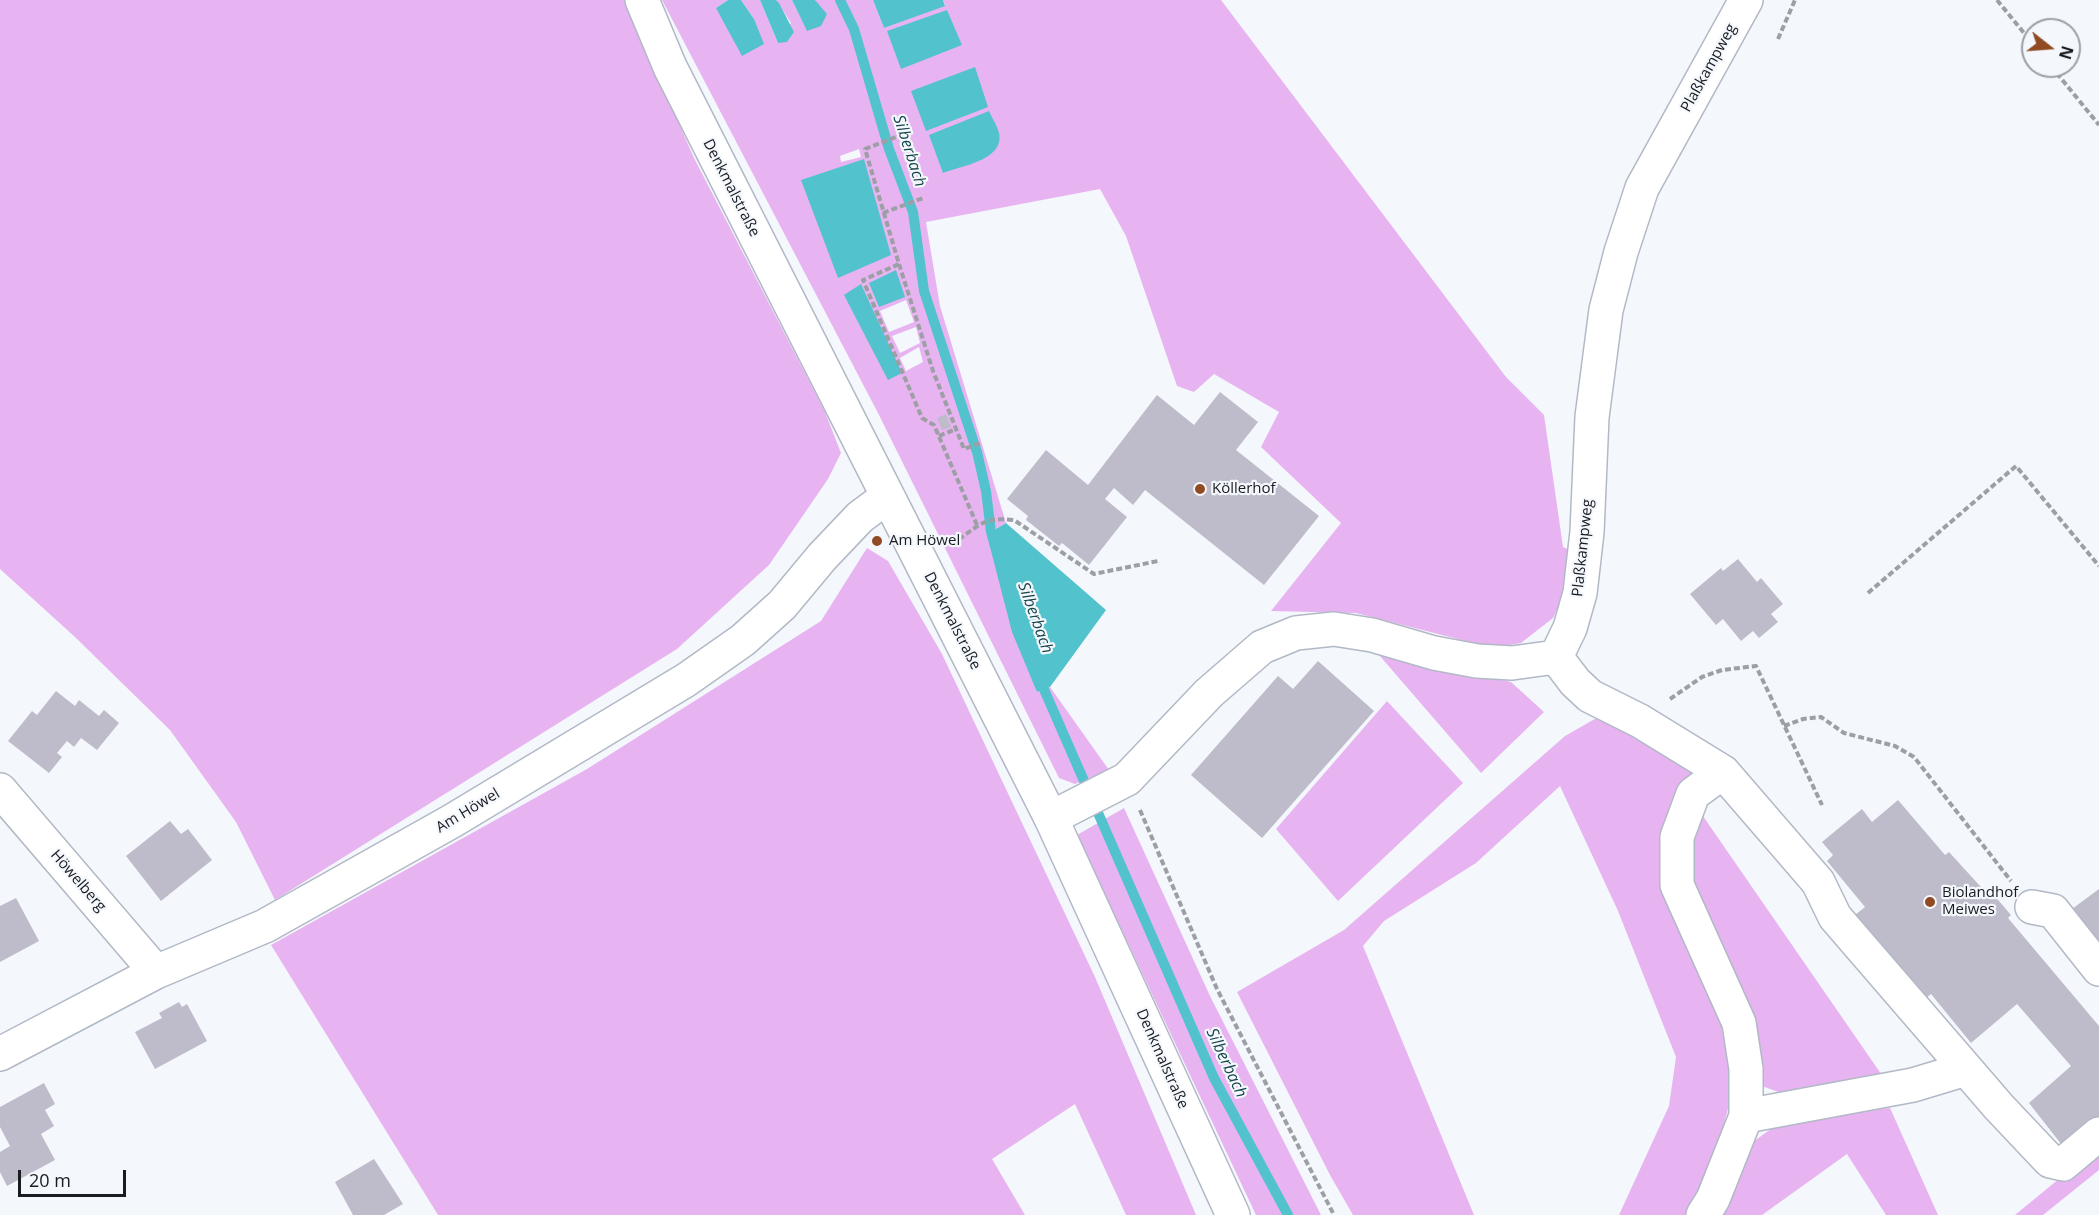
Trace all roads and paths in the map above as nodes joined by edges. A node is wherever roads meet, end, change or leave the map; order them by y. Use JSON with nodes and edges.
{"nodes":[{"id":1,"x":642,"y":0,"type":"edge"},
{"id":2,"x":1746,"y":0,"type":"edge"},
{"id":3,"x":1795,"y":0,"type":"edge"},
{"id":4,"x":1997,"y":0,"type":"edge"},
{"id":5,"x":2021,"y":29,"type":"edge"},
{"id":6,"x":1778,"y":39,"type":"dead end"},
{"id":7,"x":2061,"y":78,"type":"edge"},
{"id":8,"x":2099,"y":125,"type":"edge"},
{"id":9,"x":904,"y":134,"type":"dead end"},
{"id":10,"x":923,"y":198,"type":"dead end"},
{"id":11,"x":883,"y":213,"type":"junction"},
{"id":12,"x":899,"y":264,"type":"junction"},
{"id":13,"x":956,"y":429,"type":"junction"},
{"id":14,"x":939,"y":436,"type":"junction"},
{"id":15,"x":980,"y":443,"type":"dead end"},
{"id":16,"x":887,"y":497,"type":"junction"},
{"id":17,"x":976,"y":525,"type":"junction"},
{"id":18,"x":947,"y":546,"type":"dead end"},
{"id":19,"x":1158,"y":561,"type":"dead end"},
{"id":20,"x":2099,"y":566,"type":"edge"},
{"id":21,"x":1868,"y":593,"type":"dead end"},
{"id":22,"x":1556,"y":657,"type":"junction"},
{"id":23,"x":1640,"y":721,"type":"junction"},
{"id":24,"x":1784,"y":726,"type":"junction"},
{"id":25,"x":1723,"y":772,"type":"junction"},
{"id":26,"x":1117,"y":784,"type":"junction"},
{"id":27,"x":0,"y":790,"type":"edge"},
{"id":28,"x":1822,"y":805,"type":"dead end"},
{"id":29,"x":1062,"y":812,"type":"junction"},
{"id":30,"x":2032,"y":907,"type":"joint"},
{"id":31,"x":2099,"y":969,"type":"edge"},
{"id":32,"x":156,"y":972,"type":"junction"},
{"id":33,"x":0,"y":1054,"type":"edge"},
{"id":34,"x":1966,"y":1069,"type":"junction"},
{"id":35,"x":1746,"y":1116,"type":"junction"},
{"id":36,"x":2099,"y":1134,"type":"edge"},
{"id":37,"x":1233,"y":1215,"type":"edge"},
{"id":38,"x":1334,"y":1215,"type":"edge"},
{"id":39,"x":1703,"y":1215,"type":"edge"}],
"edges":[{"from":1,"to":16,"type":"street","name":"Denkmalstraße"},
{"from":2,"to":22,"type":"street","name":"Plaßkampweg"},
{"from":3,"to":6,"type":"path"},
{"from":4,"to":5,"type":"path"},
{"from":7,"to":8,"type":"path"},
{"from":9,"to":11,"type":"path"},
{"from":10,"to":11,"type":"path"},
{"from":11,"to":12,"type":"path"},
{"from":12,"to":13,"type":"path"},
{"from":12,"to":14,"type":"path"},
{"from":13,"to":14,"type":"path"},
{"from":13,"to":15,"type":"path"},
{"from":14,"to":17,"type":"path"},
{"from":16,"to":29,"type":"street","name":"Denkmalstraße"},
{"from":16,"to":32,"type":"street","name":"Am Höwel"},
{"from":17,"to":18,"type":"path"},
{"from":17,"to":19,"type":"path"},
{"from":20,"to":21,"type":"path"},
{"from":22,"to":23,"type":"street"},
{"from":22,"to":26,"type":"street"},
{"from":23,"to":24,"type":"path"},
{"from":23,"to":25,"type":"street"},
{"from":24,"to":28,"type":"path"},
{"from":24,"to":30,"type":"path"},
{"from":25,"to":34,"type":"street"},
{"from":25,"to":35,"type":"street"},
{"from":26,"to":29,"type":"street"},
{"from":26,"to":38,"type":"path"},
{"from":27,"to":32,"type":"street","name":"Höwelberg"},
{"from":29,"to":37,"type":"street","name":"Denkmalstraße"},
{"from":30,"to":31,"type":"street"},
{"from":32,"to":33,"type":"street","name":"Am Höwel"},
{"from":34,"to":35,"type":"street"},
{"from":34,"to":36,"type":"street"},
{"from":35,"to":39,"type":"street"}]}
